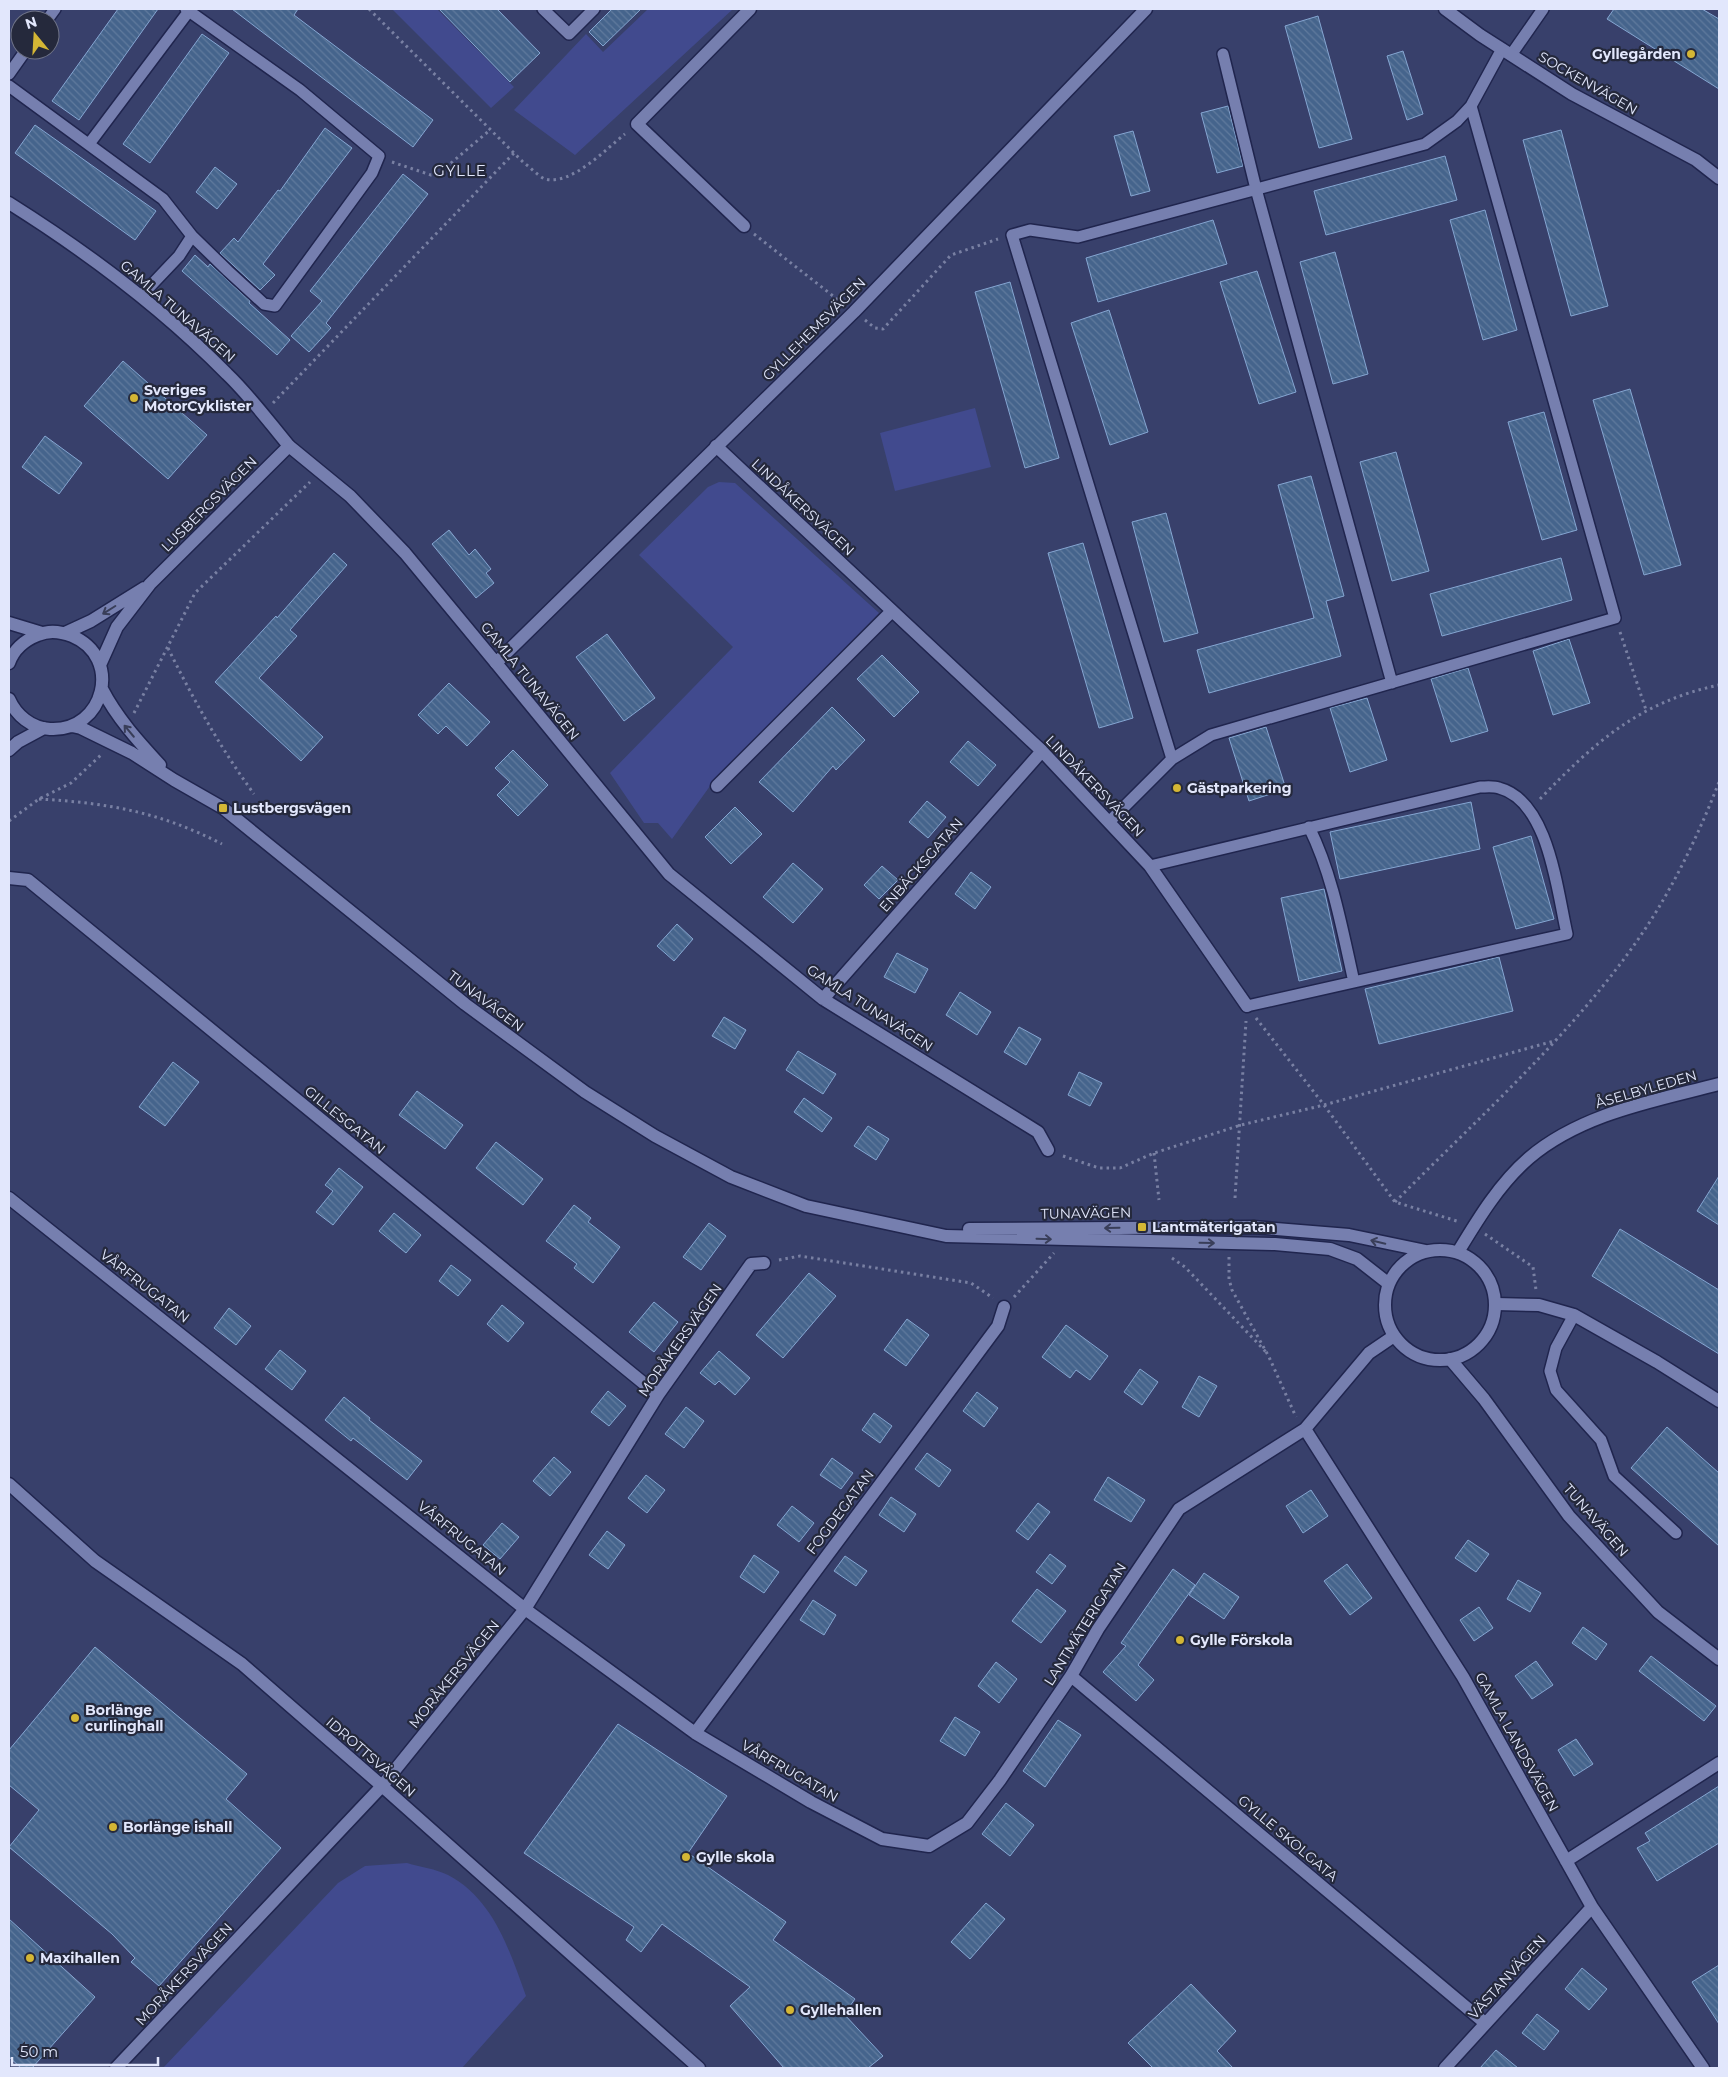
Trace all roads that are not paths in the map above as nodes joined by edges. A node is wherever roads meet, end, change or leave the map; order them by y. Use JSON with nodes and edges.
{"nodes":[{"id":1,"x":543,"y":9,"type":"edge"},
{"id":2,"x":594,"y":9,"type":"edge"},
{"id":3,"x":750,"y":9,"type":"edge"},
{"id":4,"x":1146,"y":9,"type":"edge"},
{"id":5,"x":1445,"y":9,"type":"edge"},
{"id":6,"x":1542,"y":9,"type":"edge"},
{"id":7,"x":188,"y":10,"type":"edge"},
{"id":8,"x":1506,"y":52,"type":"junction"},
{"id":9,"x":1223,"y":54,"type":"dead end"},
{"id":10,"x":19,"y":60,"type":"edge"},
{"id":11,"x":9,"y":74,"type":"edge"},
{"id":12,"x":9,"y":86,"type":"edge"},
{"id":13,"x":1471,"y":106,"type":"junction"},
{"id":14,"x":89,"y":144,"type":"junction"},
{"id":15,"x":1719,"y":178,"type":"edge"},
{"id":16,"x":1256,"y":188,"type":"junction"},
{"id":17,"x":9,"y":203,"type":"edge"},
{"id":18,"x":744,"y":226,"type":"road end"},
{"id":19,"x":192,"y":236,"type":"junction"},
{"id":20,"x":141,"y":296,"type":"junction"},
{"id":21,"x":289,"y":446,"type":"junction"},
{"id":22,"x":716,"y":446,"type":"junction"},
{"id":23,"x":150,"y":584,"type":"junction"},
{"id":24,"x":892,"y":611,"type":"junction"},
{"id":25,"x":9,"y":623,"type":"edge"},
{"id":26,"x":42,"y":633,"type":"junction"},
{"id":27,"x":65,"y":633,"type":"junction"},
{"id":28,"x":9,"y":663,"type":"edge"},
{"id":29,"x":496,"y":663,"type":"junction"},
{"id":30,"x":100,"y":665,"type":"junction"},
{"id":31,"x":1392,"y":683,"type":"junction"},
{"id":32,"x":102,"y":689,"type":"junction"},
{"id":33,"x":9,"y":698,"type":"edge"},
{"id":34,"x":72,"y":726,"type":"junction"},
{"id":35,"x":44,"y":728,"type":"junction"},
{"id":36,"x":9,"y":750,"type":"edge"},
{"id":37,"x":1042,"y":751,"type":"junction"},
{"id":38,"x":1172,"y":759,"type":"junction"},
{"id":39,"x":174,"y":780,"type":"junction"},
{"id":40,"x":717,"y":786,"type":"dead end"},
{"id":41,"x":1109,"y":822,"type":"junction"},
{"id":42,"x":1309,"y":827,"type":"junction"},
{"id":43,"x":1150,"y":866,"type":"junction"},
{"id":44,"x":9,"y":878,"type":"edge"},
{"id":45,"x":1354,"y":982,"type":"junction"},
{"id":46,"x":823,"y":999,"type":"junction"},
{"id":47,"x":1247,"y":1006,"type":"joint"},
{"id":48,"x":1719,"y":1084,"type":"edge"},
{"id":49,"x":1048,"y":1150,"type":"road end"},
{"id":50,"x":9,"y":1198,"type":"edge"},
{"id":51,"x":806,"y":1206,"type":"junction"},
{"id":52,"x":1426,"y":1251,"type":"junction"},
{"id":53,"x":1458,"y":1252,"type":"junction"},
{"id":54,"x":764,"y":1263,"type":"road end"},
{"id":55,"x":1389,"y":1284,"type":"junction"},
{"id":56,"x":1496,"y":1304,"type":"junction"},
{"id":57,"x":1004,"y":1307,"type":"road end"},
{"id":58,"x":1574,"y":1315,"type":"junction"},
{"id":59,"x":1394,"y":1336,"type":"junction"},
{"id":60,"x":1450,"y":1359,"type":"junction"},
{"id":61,"x":658,"y":1395,"type":"junction"},
{"id":62,"x":1719,"y":1401,"type":"edge"},
{"id":63,"x":1305,"y":1429,"type":"junction"},
{"id":64,"x":9,"y":1484,"type":"edge"},
{"id":65,"x":1676,"y":1533,"type":"dead end"},
{"id":66,"x":526,"y":1608,"type":"junction"},
{"id":67,"x":1719,"y":1659,"type":"edge"},
{"id":68,"x":1071,"y":1676,"type":"junction"},
{"id":69,"x":695,"y":1733,"type":"junction"},
{"id":70,"x":1719,"y":1763,"type":"edge"},
{"id":71,"x":382,"y":1786,"type":"junction"},
{"id":72,"x":929,"y":1846,"type":"joint"},
{"id":73,"x":1566,"y":1861,"type":"junction"},
{"id":74,"x":1592,"y":1906,"type":"junction"},
{"id":75,"x":1485,"y":2023,"type":"junction"},
{"id":76,"x":116,"y":2068,"type":"edge"},
{"id":77,"x":699,"y":2068,"type":"edge"},
{"id":78,"x":1445,"y":2068,"type":"edge"},
{"id":79,"x":1704,"y":2068,"type":"edge"}],
"edges":[{"from":1,"to":2,"type":"lane"},
{"from":3,"to":18,"type":"street"},
{"from":4,"to":22,"type":"street","name":"GYLLEHEMSVÄGEN"},
{"from":5,"to":8,"type":"street","name":"SOCKENVÄGEN"},
{"from":6,"to":8,"type":"lane"},
{"from":7,"to":14,"type":"lane"},
{"from":7,"to":19,"type":"lane"},
{"from":8,"to":13,"type":"lane"},
{"from":8,"to":15,"type":"street","name":"SOCKENVÄGEN"},
{"from":9,"to":16,"type":"lane"},
{"from":10,"to":11,"type":"lane"},
{"from":12,"to":14,"type":"lane"},
{"from":13,"to":16,"type":"lane"},
{"from":13,"to":31,"type":"lane"},
{"from":14,"to":19,"type":"lane"},
{"from":16,"to":31,"type":"lane"},
{"from":16,"to":38,"type":"lane"},
{"from":17,"to":20,"type":"street","name":"GAMLA TUNAVÄGEN"},
{"from":19,"to":20,"type":"lane"},
{"from":20,"to":21,"type":"street","name":"GAMLA TUNAVÄGEN"},
{"from":21,"to":23,"type":"street","name":"LUSBERGSVÄGEN"},
{"from":21,"to":29,"type":"street","name":"GAMLA TUNAVÄGEN"},
{"from":22,"to":24,"type":"street","name":"LINDÅKERSVÄGEN"},
{"from":22,"to":29,"type":"street","name":"GYLLEHEMSVÄGEN"},
{"from":23,"to":27,"type":"street","name":"LUSBERGSVÄGEN","one_way":true},
{"from":23,"to":30,"type":"street","name":"LUSBERGSVÄGEN"},
{"from":24,"to":37,"type":"street","name":"LINDÅKERSVÄGEN"},
{"from":24,"to":40,"type":"street"},
{"from":25,"to":26,"type":"street"},
{"from":26,"to":27,"type":"street"},
{"from":26,"to":28,"type":"street"},
{"from":27,"to":30,"type":"street"},
{"from":29,"to":46,"type":"street","name":"GAMLA TUNAVÄGEN"},
{"from":30,"to":32,"type":"street"},
{"from":31,"to":38,"type":"lane"},
{"from":32,"to":34,"type":"street"},
{"from":39,"to":32,"type":"street","name":"TUNAVÄGEN","one_way":true},
{"from":33,"to":35,"type":"street"},
{"from":34,"to":35,"type":"street"},
{"from":34,"to":39,"type":"street","name":"TUNAVÄGEN"},
{"from":35,"to":36,"type":"street"},
{"from":37,"to":41,"type":"street","name":"LINDÅKERSVÄGEN"},
{"from":37,"to":46,"type":"street","name":"ENBÄCKSGATAN"},
{"from":38,"to":41,"type":"lane"},
{"from":39,"to":51,"type":"street","name":"TUNAVÄGEN"},
{"from":41,"to":43,"type":"street","name":"LINDÅKERSVÄGEN"},
{"from":42,"to":43,"type":"lane"},
{"from":42,"to":45,"type":"lane"},
{"from":42,"to":45,"type":"lane"},
{"from":43,"to":47,"type":"street","name":"LINDÅKERSVÄGEN"},
{"from":44,"to":61,"type":"street","name":"GILLESGATAN"},
{"from":45,"to":47,"type":"lane"},
{"from":46,"to":49,"type":"street","name":"GAMLA TUNAVÄGEN"},
{"from":48,"to":53,"type":"street","name":"ÅSELBYLEDEN"},
{"from":50,"to":66,"type":"street","name":"VÅRFRUGATAN"},
{"from":52,"to":51,"type":"street","name":"TUNAVÄGEN","one_way":true},
{"from":51,"to":55,"type":"street","name":"TUNAVÄGEN","one_way":true},
{"from":52,"to":53,"type":"street"},
{"from":52,"to":55,"type":"street"},
{"from":53,"to":56,"type":"street"},
{"from":54,"to":61,"type":"street","name":"MORÅKERSVÄGEN"},
{"from":55,"to":59,"type":"street"},
{"from":56,"to":58,"type":"street"},
{"from":56,"to":60,"type":"street"},
{"from":57,"to":69,"type":"street","name":"FOGDEGATAN"},
{"from":58,"to":62,"type":"street"},
{"from":58,"to":65,"type":"lane"},
{"from":59,"to":60,"type":"street"},
{"from":59,"to":63,"type":"street","name":"LANTMÄTERIGATAN"},
{"from":60,"to":67,"type":"street","name":"TUNAVÄGEN"},
{"from":61,"to":66,"type":"street","name":"MORÅKERSVÄGEN"},
{"from":63,"to":68,"type":"street","name":"LANTMÄTERIGATAN"},
{"from":63,"to":73,"type":"street","name":"GAMLA LANDSVÄGEN"},
{"from":64,"to":71,"type":"street","name":"IDROTTSVÄGEN"},
{"from":66,"to":69,"type":"street","name":"VÅRFRUGATAN"},
{"from":66,"to":71,"type":"street","name":"MORÅKERSVÄGEN"},
{"from":68,"to":72,"type":"street","name":"LANTMÄTERIGATAN"},
{"from":68,"to":75,"type":"street","name":"GYLLE SKOLGATA"},
{"from":69,"to":72,"type":"street","name":"VÅRFRUGATAN"},
{"from":70,"to":73,"type":"street"},
{"from":71,"to":76,"type":"street","name":"MORÅKERSVÄGEN"},
{"from":71,"to":77,"type":"street","name":"IDROTTSVÄGEN"},
{"from":73,"to":74,"type":"street","name":"GAMLA LANDSVÄGEN"},
{"from":74,"to":75,"type":"street","name":"VÄSTANVÄGEN"},
{"from":74,"to":79,"type":"street","name":"GAMLA LANDSVÄGEN"},
{"from":75,"to":78,"type":"street","name":"VÄSTANVÄGEN"}]}
